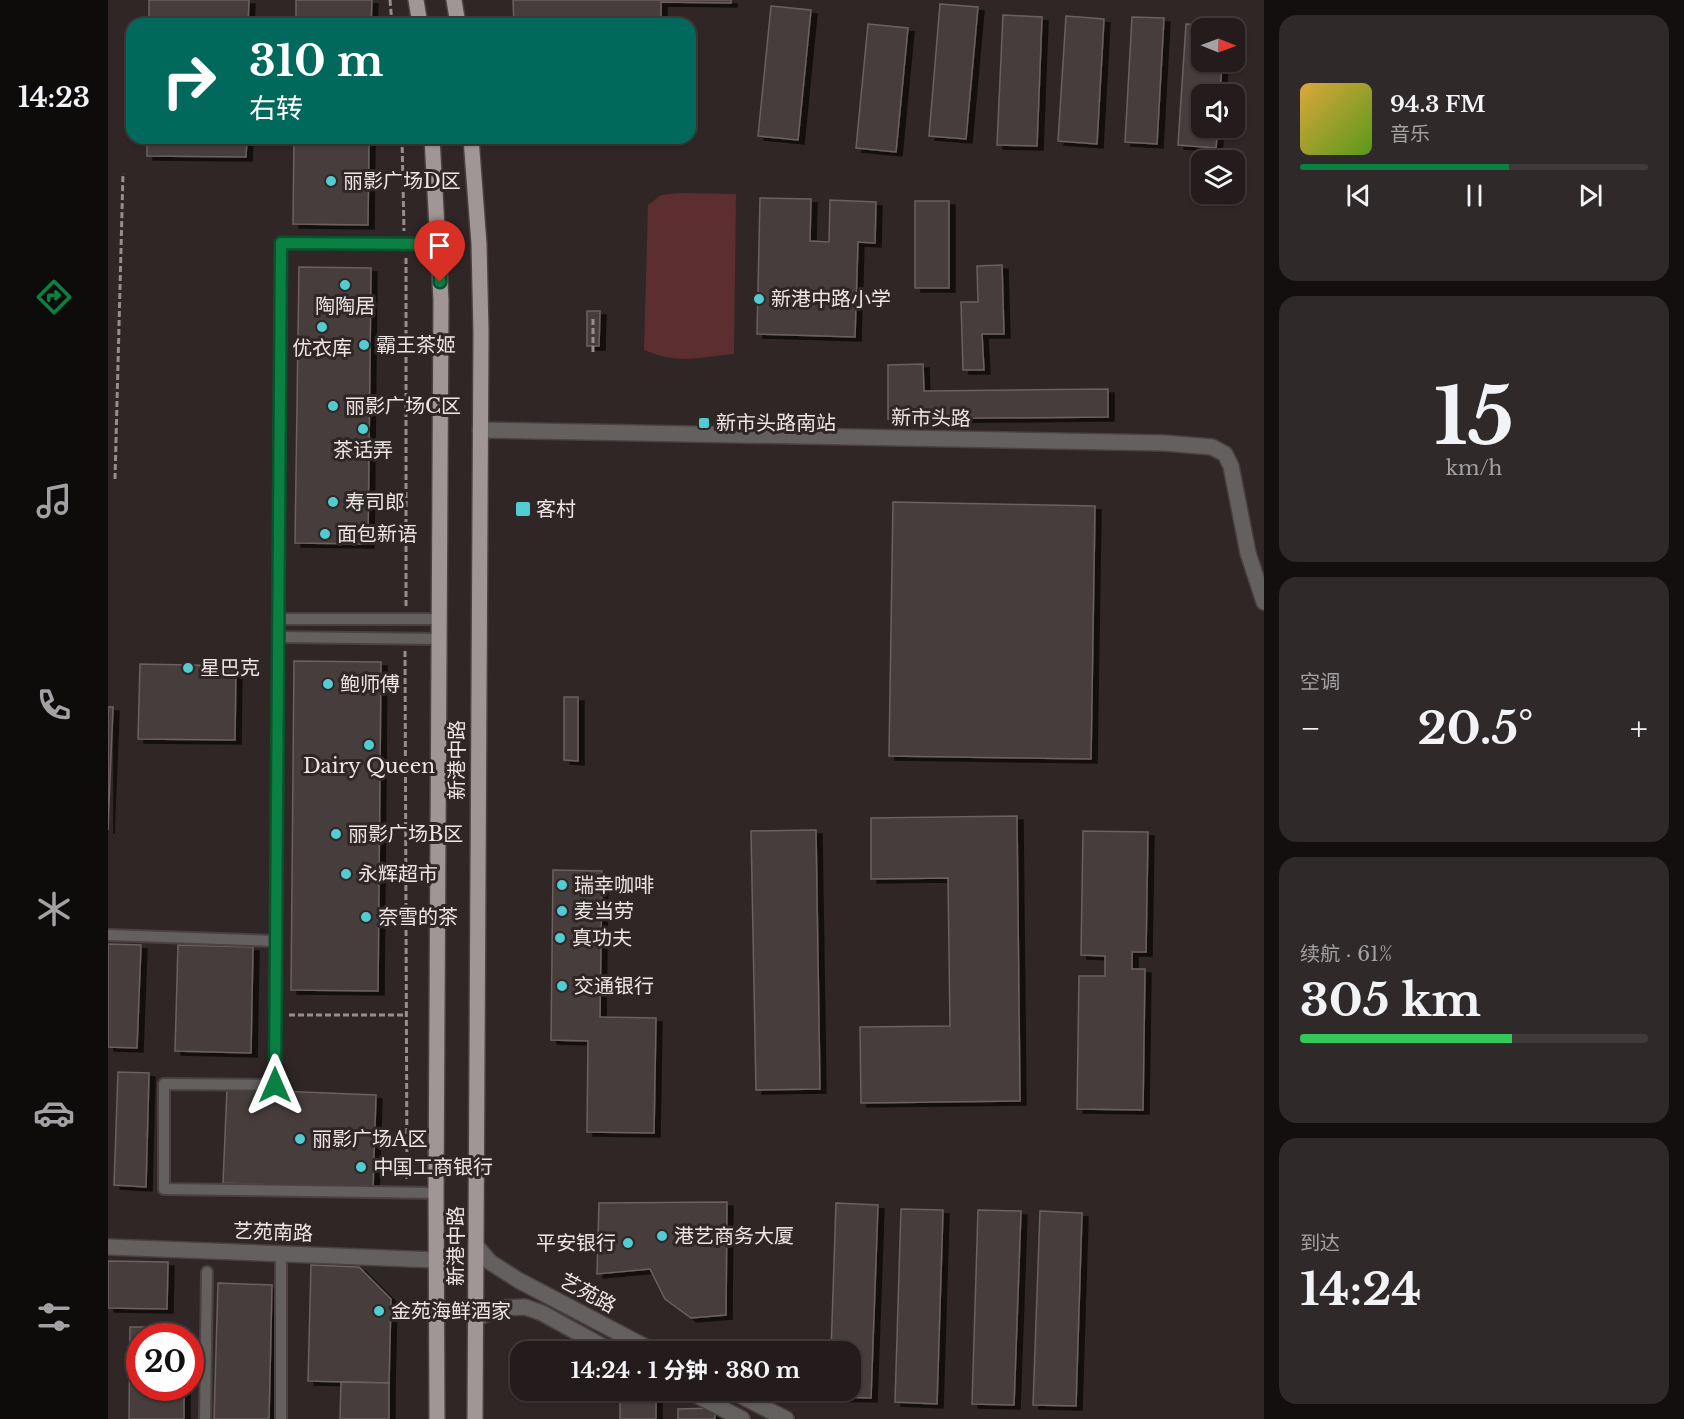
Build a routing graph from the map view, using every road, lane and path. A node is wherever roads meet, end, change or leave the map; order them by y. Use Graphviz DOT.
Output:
graph roads {
  1 [pos="390,0"];
  2 [pos="418,0"];
  3 [pos="454,0"];
  4 [pos="462,0"];
  5 [pos="392,18"];
  6 [pos="420,18"];
  7 [pos="458,18"];
  8 [pos="460,18"];
  9 [pos="402,144"];
  10 [pos="432,144"];
  11 [pos="471,144"];
  12 [pos="123,173"];
  13 [pos="405,244"];
  14 [pos="439,244"];
  15 [pos="593,316"];
  16 [pos="593,352"];
  17 [pos="480,430"];
  18 [pos="115,479"];
  19 [pos="1264,602"];
  20 [pos="278,619"];
  21 [pos="405,619"];
  22 [pos="439,619"];
  23 [pos="278,638"];
  24 [pos="405,639"];
  25 [pos="439,639"];
  26 [pos="108,935"];
  27 [pos="276,941"];
  28 [pos="276,1015"];
  29 [pos="406,1015"];
  30 [pos="407,1192"];
  31 [pos="436,1193"];
  32 [pos="108,1246"];
  33 [pos="476,1246"];
  34 [pos="281,1253"];
  35 [pos="436,1260"];
  36 [pos="207,1272"];
  37 [pos="477,1318"];
  38 [pos="593,1341"];
  39 [pos="634,1341"];
  40 [pos="708,1401"];
  41 [pos="751,1401"];
  42 [pos="205,1419"];
  43 [pos="281,1419"];
  44 [pos="437,1419"];
  45 [pos="475,1419"];
  46 [pos="742,1419"];
  47 [pos="786,1419"];
  1 -- 5 [label="path"];
  2 -- 6 [label="main road"];
  3 -- 7 [label="main road"];
  4 -- 8 [label="main road"];
  9 -- 13 [label="path"];
  10 -- 14 [label="main road, 新港中路"];
  11 -- 17 [label="main road, 新港中路"];
  12 -- 18 [label="path"];
  13 -- 14 [label="lane"];
  13 -- 20 [label="lane"];
  13 -- 21 [label="path"];
  14 -- 22 [label="main road, 新港中路"];
  15 -- 16 [label="path"];
  17 -- 19 [label="street, 新市头路"];
  17 -- 33 [label="main road, 新港中路"];
  20 -- 21 [label="lane"];
  20 -- 23 [label="lane"];
  21 -- 22 [label="lane"];
  22 -- 25 [label="main road, 新港中路"];
  23 -- 24 [label="lane"];
  23 -- 27 [label="lane"];
  24 -- 25 [label="lane"];
  24 -- 29 [label="path"];
  25 -- 31 [label="main road, 新港中路"];
  26 -- 27 [label="lane"];
  27 -- 28 [label="lane"];
  28 -- 29 [label="path"];
  28 -- 30 [label="lane"];
  29 -- 30 [label="path"];
  30 -- 31 [label="lane"];
  31 -- 35 [label="main road, 新港中路"];
  32 -- 34 [label="street, 艺苑南路"];
  33 -- 37 [label="main road, 新港中路"];
  33 -- 39 [label="street, 艺苑路"];
  34 -- 35 [label="street, 艺苑南路"];
  34 -- 43 [label="lane"];
  35 -- 44 [label="main road, 新港中路"];
  36 -- 42 [label="lane"];
  37 -- 38 [label="street, 艺苑路"];
  37 -- 45 [label="main road, 新港中路"];
  40 -- 46 [label="street"];
  41 -- 47 [label="street"];
}
